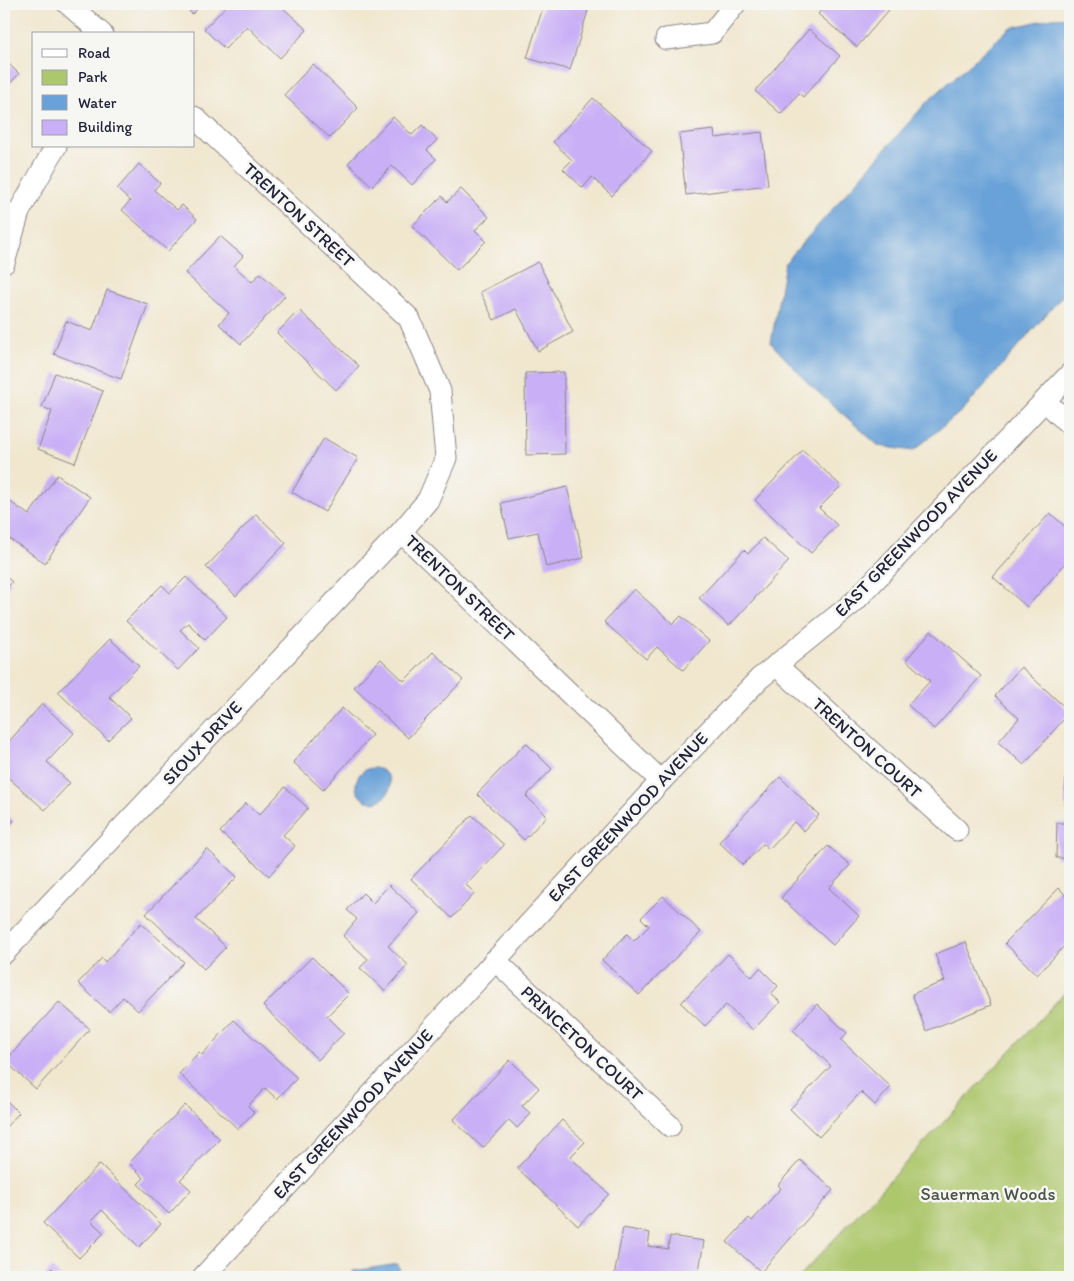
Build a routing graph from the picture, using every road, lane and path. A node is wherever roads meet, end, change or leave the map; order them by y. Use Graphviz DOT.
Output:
graph roads {
  1 [pos="68,4"];
  2 [pos="735,4"];
  3 [pos="100,32"];
  4 [pos="666,39"];
  5 [pos="195,118"];
  6 [pos="55,148"];
  7 [pos="4,263"];
  8 [pos="1070,374"];
  9 [pos="1045,401"];
  10 [pos="1070,425"];
  11 [pos="401,532"];
  12 [pos="776,665"];
  13 [pos="661,781"];
  14 [pos="957,830"];
  15 [pos="4,953"];
  16 [pos="494,960"];
  17 [pos="670,1126"];
  18 [pos="203,1277"];
  1 -- 3 [label="street"];
  2 -- 4 [label="street"];
  5 -- 11 [label="street, TRENTON STREET"];
  6 -- 7 [label="street"];
  8 -- 9 [label="street, EAST GREENWOOD AVENUE"];
  9 -- 10 [label="street"];
  9 -- 12 [label="street, EAST GREENWOOD AVENUE"];
  11 -- 13 [label="street, TRENTON STREET"];
  11 -- 15 [label="street, SIOUX DRIVE"];
  12 -- 13 [label="street, EAST GREENWOOD AVENUE"];
  12 -- 14 [label="street, TRENTON COURT"];
  13 -- 16 [label="street, EAST GREENWOOD AVENUE"];
  16 -- 17 [label="street, PRINCETON COURT"];
  16 -- 18 [label="street, EAST GREENWOOD AVENUE"];
}
